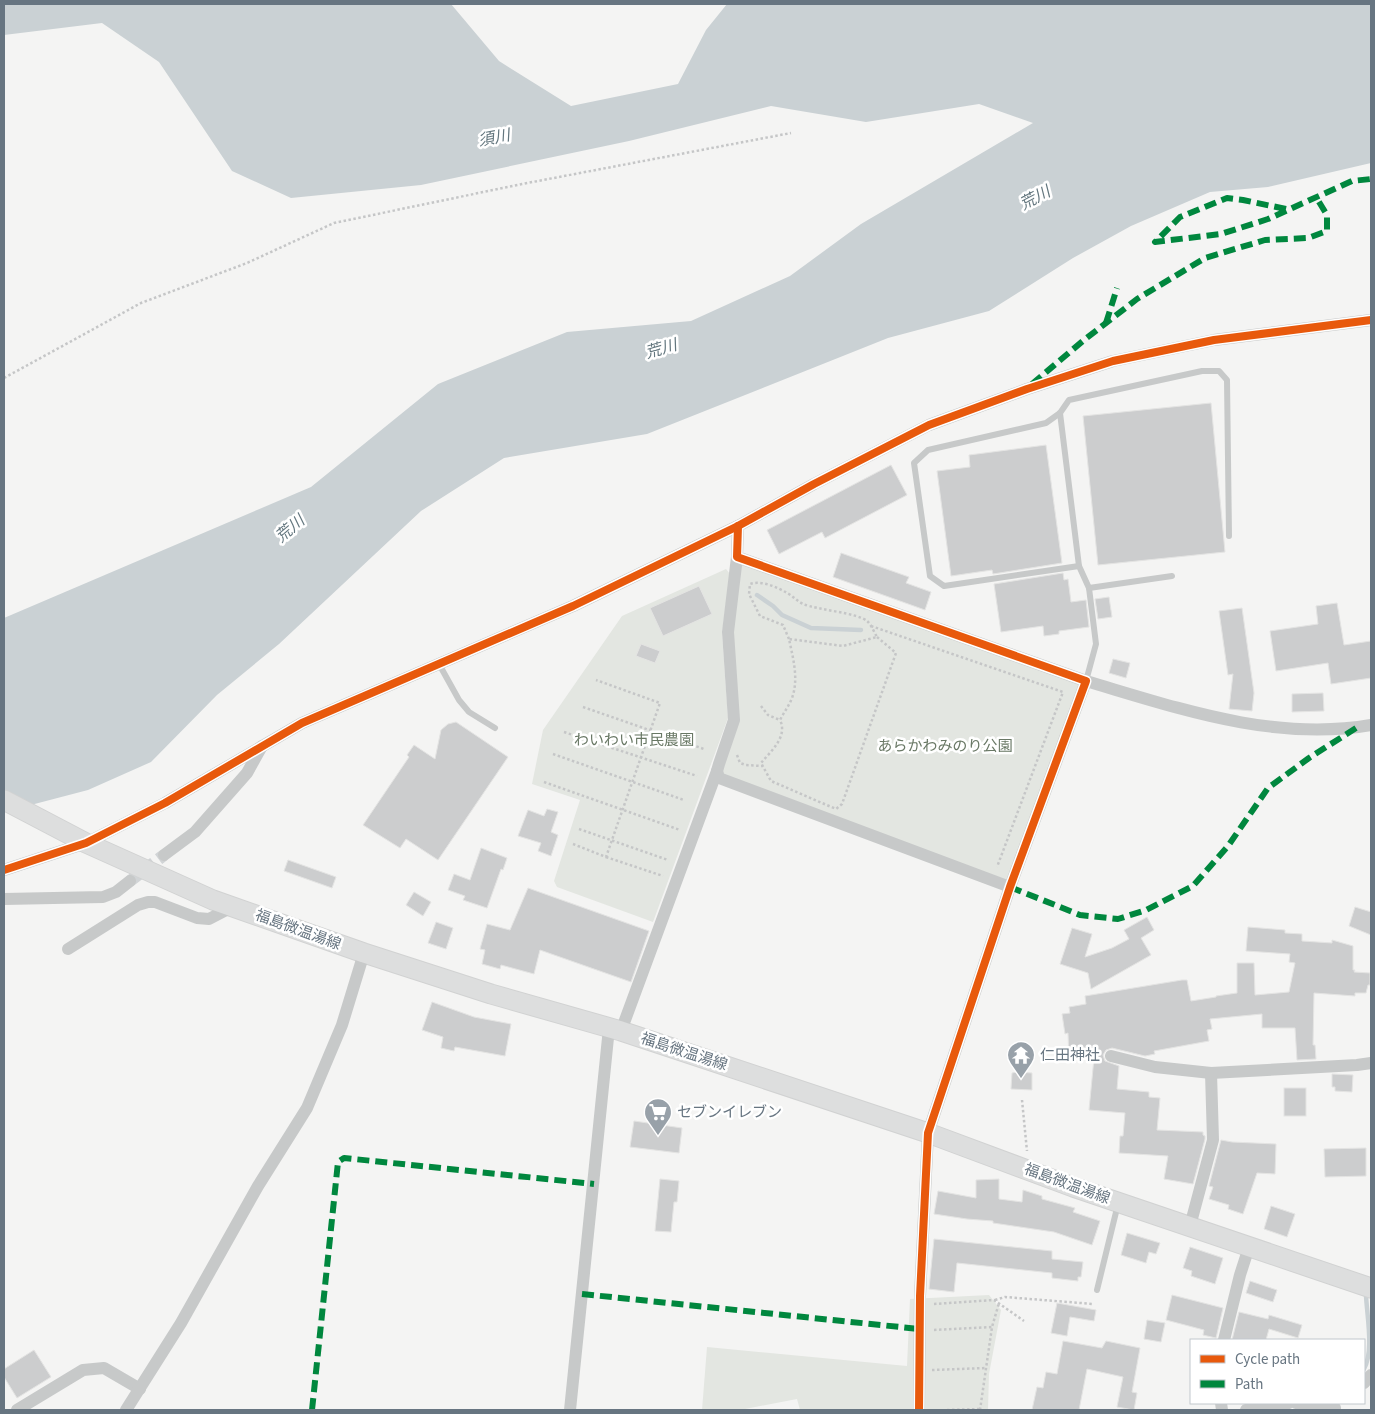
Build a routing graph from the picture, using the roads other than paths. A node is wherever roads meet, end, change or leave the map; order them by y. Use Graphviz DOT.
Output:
graph roads {
  1 [pos="1371,320"];
  2 [pos="1060,413"];
  3 [pos="738,526"];
  4 [pos="1228,536"];
  5 [pos="737,557"];
  6 [pos="1079,566"];
  7 [pos="1172,576"];
  8 [pos="1089,588"];
  9 [pos="439,664"];
  10 [pos="1086,681"];
  11 [pos="1371,725"];
  12 [pos="495,728"];
  13 [pos="263,746"];
  14 [pos="717,771"];
  15 [pos="4,800"];
  16 [pos="86,843"];
  17 [pos="164,855"];
  18 [pos="4,870"];
  19 [pos="130,881"];
  20 [pos="1010,887"];
  21 [pos="4,899"];
  22 [pos="232,906"];
  23 [pos="68,949"];
  24 [pos="364,954"];
  25 [pos="615,1029"];
  26 [pos="1111,1056"];
  27 [pos="1371,1063"];
  28 [pos="1211,1072"];
  29 [pos="928,1133"];
  30 [pos="1118,1202"];
  31 [pos="1190,1226"];
  32 [pos="1249,1247"];
  33 [pos="1371,1288"];
  34 [pos="1097,1290"];
  35 [pos="1224,1339"];
  36 [pos="140,1388"];
  37 [pos="1283,1404"];
  38 [pos="1306,1404"];
  39 [pos="1336,1407"];
  40 [pos="17,1410"];
  41 [pos="126,1410"];
  42 [pos="570,1410"];
  43 [pos="919,1410"];
  44 [pos="1246,1410"];
  1 -- 3 [label="street"];
  2 -- 4 [label="lane"];
  2 -- 6 [label="lane"];
  2 -- 6 [label="lane"];
  3 -- 5 [label="street"];
  3 -- 9 [label="street"];
  5 -- 10 [label="street"];
  5 -- 14 [label="street"];
  6 -- 8 [label="lane"];
  7 -- 8 [label="lane"];
  8 -- 10 [label="lane"];
  9 -- 12 [label="lane"];
  9 -- 13 [label="street"];
  10 -- 11 [label="street"];
  10 -- 20 [label="street"];
  13 -- 16 [label="street"];
  13 -- 17 [label="street"];
  14 -- 20 [label="street"];
  14 -- 25 [label="street"];
  15 -- 16 [label="main road, 福島微温湯線"];
  16 -- 18 [label="street"];
  16 -- 22 [label="main road, 福島微温湯線"];
  19 -- 21 [label="street"];
  20 -- 29 [label="street"];
  22 -- 23 [label="street"];
  22 -- 24 [label="main road, 福島微温湯線"];
  24 -- 25 [label="main road, 福島微温湯線"];
  24 -- 36 [label="street"];
  25 -- 29 [label="main road, 福島微温湯線"];
  25 -- 42 [label="street"];
  26 -- 28 [label="street"];
  27 -- 28 [label="street"];
  28 -- 31 [label="street"];
  29 -- 30 [label="main road, 福島微温湯線"];
  29 -- 43 [label="street"];
  30 -- 31 [label="main road, 福島微温湯線"];
  30 -- 34 [label="lane"];
  31 -- 32 [label="main road, 福島微温湯線"];
  32 -- 33 [label="main road, 福島微温湯線"];
  32 -- 35 [label="street"];
  36 -- 40 [label="street"];
  36 -- 41 [label="street"];
  37 -- 44 [label="street"];
  38 -- 39 [label="street"];
}
